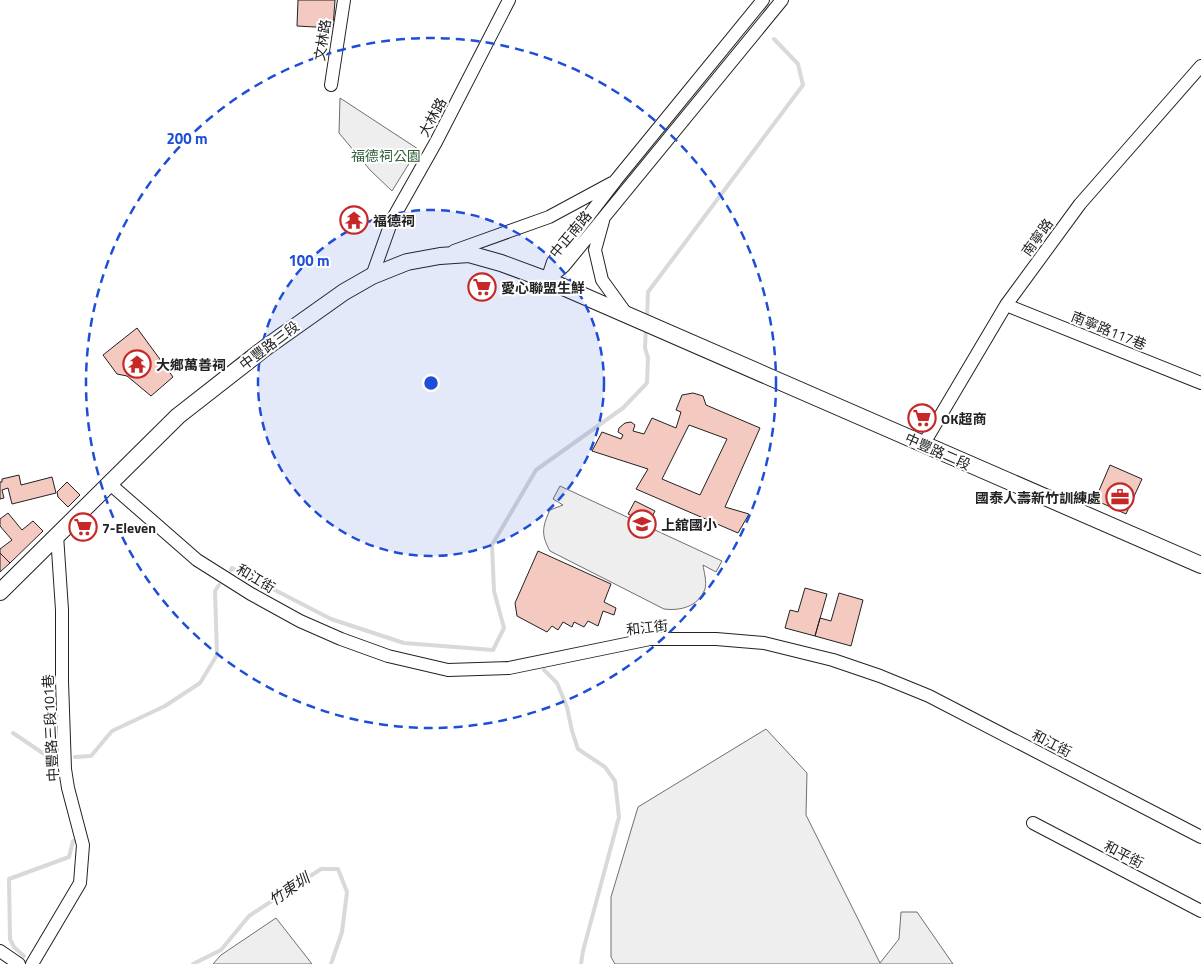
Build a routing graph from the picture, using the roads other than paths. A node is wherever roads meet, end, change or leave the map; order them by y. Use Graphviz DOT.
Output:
graph roads {
  1 [pos="344,0"];
  2 [pos="509,0"];
  3 [pos="763,0"];
  4 [pos="782,0"];
  5 [pos="1201,66"];
  6 [pos="331,84"];
  7 [pos="616,180"];
  8 [pos="604,216"];
  9 [pos="440,256"];
  10 [pos="372,276"];
  11 [pos="546,280"];
  12 [pos="1006,305"];
  13 [pos="628,316"];
  14 [pos="1201,383"];
  15 [pos="923,445"];
  16 [pos="110,484"];
  17 [pos="57,535"];
  18 [pos="1201,566"];
  19 [pos="0,592"];
  20 [pos="1033,823"];
  21 [pos="1201,837"];
  22 [pos="1201,910"];
  23 [pos="0,951"];
  24 [pos="19,964"];
  25 [pos="32,964"];
  1 -- 6 [label="street, 文林路"];
  2 -- 10 [label="street, 大林路"];
  3 -- 7 [label="street, 中正南路"];
  4 -- 8 [label="street, 中正南路"];
  5 -- 12 [label="street, 南寧路"];
  7 -- 9 [label="street"];
  7 -- 11 [label="street, 中正南路"];
  8 -- 11 [label="street, 中正南路"];
  8 -- 13 [label="street"];
  9 -- 10 [label="main road, 中豐路三段"];
  9 -- 11 [label="main road, 中豐路三段"];
  10 -- 16 [label="main road, 中豐路三段"];
  11 -- 13 [label="main road"];
  12 -- 14 [label="street, 南寧路117巷"];
  12 -- 15 [label="street, 南寧路"];
  13 -- 15 [label="main road, 中豐路二段"];
  15 -- 18 [label="main road, 中豐路二段"];
  16 -- 17 [label="main road, 中豐路三段"];
  16 -- 21 [label="street, 和江街"];
  17 -- 19 [label="main road, 中豐路三段"];
  17 -- 25 [label="street, 中豐路三段101巷"];
  20 -- 22 [label="street, 和平街"];
  23 -- 24 [label="street"];
}
